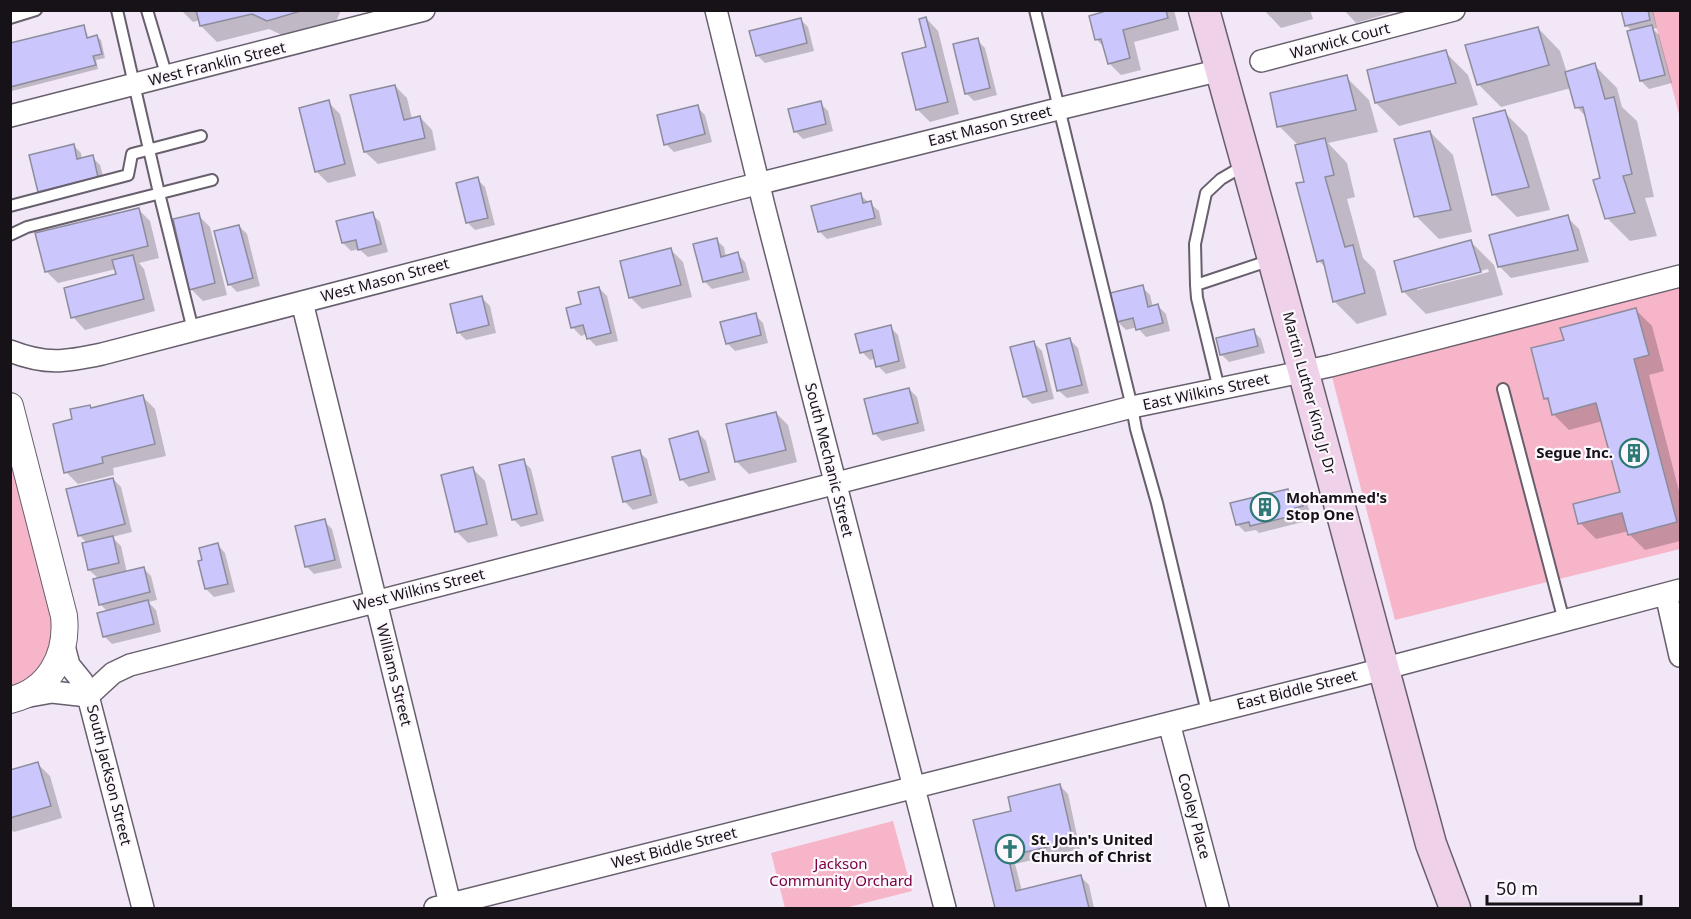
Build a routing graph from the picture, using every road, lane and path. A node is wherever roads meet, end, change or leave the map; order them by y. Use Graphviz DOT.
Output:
graph roads {
  1 [pos="36,10"];
  2 [pos="117,10"];
  3 [pos="147,10"];
  4 [pos="716,10"];
  5 [pos="1035,10"];
  6 [pos="1204,10"];
  7 [pos="1454,10"];
  8 [pos="413,12"];
  9 [pos="10,18"];
  10 [pos="1261,62"];
  11 [pos="1221,70"];
  12 [pos="167,77"];
  13 [pos="134,85"];
  14 [pos="1058,109"];
  15 [pos="10,116"];
  16 [pos="201,136"];
  17 [pos="149,149"];
  18 [pos="1247,164"];
  19 [pos="212,180"];
  20 [pos="759,184"];
  21 [pos="159,193"];
  22 [pos="10,206"];
  23 [pos="10,235"];
  24 [pos="1273,259"];
  25 [pos="1680,276"];
  26 [pos="1196,285"];
  27 [pos="302,302"];
  28 [pos="193,330"];
  29 [pos="10,351"];
  30 [pos="1302,371"];
  31 [pos="1219,389"];
  32 [pos="1503,389"];
  33 [pos="1132,407"];
  34 [pos="11,409"];
  35 [pos="836,483"];
  36 [pos="1673,592"];
  37 [pos="376,602"];
  38 [pos="1564,621"];
  39 [pos="64,646"];
  40 [pos="1680,656"];
  41 [pos="1383,668"];
  42 [pos="88,696"];
  43 [pos="16,699"];
  44 [pos="1207,712"];
  45 [pos="1169,723"];
  46 [pos="913,787"];
  47 [pos="1431,844"];
  48 [pos="445,907"];
  49 [pos="143,909"];
  50 [pos="945,909"];
  51 [pos="1218,909"];
  52 [pos="1434,909"];
  53 [pos="1455,909"];
  1 -- 9 [label="lane"];
  2 -- 13 [label="lane"];
  3 -- 12 [label="lane"];
  4 -- 20 [label="street, South Mechanic Street"];
  5 -- 14 [label="lane"];
  6 -- 11 [label="main road, Martin Luther King Jr Dr"];
  7 -- 10 [label="street, Warwick Court"];
  8 -- 12 [label="street, West Franklin Street"];
  11 -- 14 [label="street, East Mason Street"];
  11 -- 18 [label="main road, Martin Luther King Jr Dr"];
  12 -- 13 [label="street, West Franklin Street"];
  13 -- 15 [label="street, West Franklin Street"];
  13 -- 17 [label="lane"];
  14 -- 20 [label="street, East Mason Street"];
  14 -- 33 [label="lane"];
  16 -- 17 [label="lane"];
  17 -- 21 [label="lane"];
  17 -- 22 [label="lane"];
  18 -- 24 [label="main road, Martin Luther King Jr Dr"];
  18 -- 26 [label="lane"];
  19 -- 21 [label="lane"];
  20 -- 27 [label="street, West Mason Street"];
  20 -- 35 [label="street, South Mechanic Street"];
  21 -- 23 [label="lane"];
  21 -- 28 [label="lane"];
  24 -- 26 [label="lane"];
  24 -- 30 [label="main road, Martin Luther King Jr Dr"];
  25 -- 30 [label="street, East Wilkins Street"];
  26 -- 31 [label="lane"];
  27 -- 28 [label="street, West Mason Street"];
  27 -- 37 [label="street, Williams Street"];
  28 -- 29 [label="street, West Mason Street"];
  30 -- 31 [label="street, East Wilkins Street"];
  30 -- 41 [label="main road, Martin Luther King Jr Dr"];
  31 -- 33 [label="street, East Wilkins Street"];
  32 -- 38 [label="lane"];
  33 -- 35 [label="street, East Wilkins Street"];
  33 -- 44 [label="lane"];
  34 -- 39 [label="street, South Jackson Street"];
  35 -- 37 [label="street, West Wilkins Street"];
  35 -- 46 [label="street, South Mechanic Street"];
  36 -- 38 [label="street, East Biddle Street"];
  36 -- 40 [label="street"];
  37 -- 42 [label="street, West Wilkins Street"];
  37 -- 48 [label="street, Williams Street"];
  38 -- 41 [label="street, East Biddle Street"];
  39 -- 42 [label="street, South Jackson Street"];
  39 -- 43 [label="street, South Jackson Street"];
  41 -- 44 [label="street, East Biddle Street"];
  41 -- 47 [label="main road, Martin Luther King Jr Dr"];
  42 -- 43 [label="street"];
  42 -- 49 [label="street, South Jackson Street"];
  44 -- 45 [label="street, East Biddle Street"];
  45 -- 46 [label="street, East Biddle Street"];
  45 -- 51 [label="street, Cooley Place"];
  46 -- 48 [label="street, West Biddle Street"];
  46 -- 50 [label="street, South Mechanic Street"];
  47 -- 52 [label="main road, Martin Luther King Jr Dr"];
  47 -- 53 [label="main road, Martin Luther King Jr Dr"];
}
